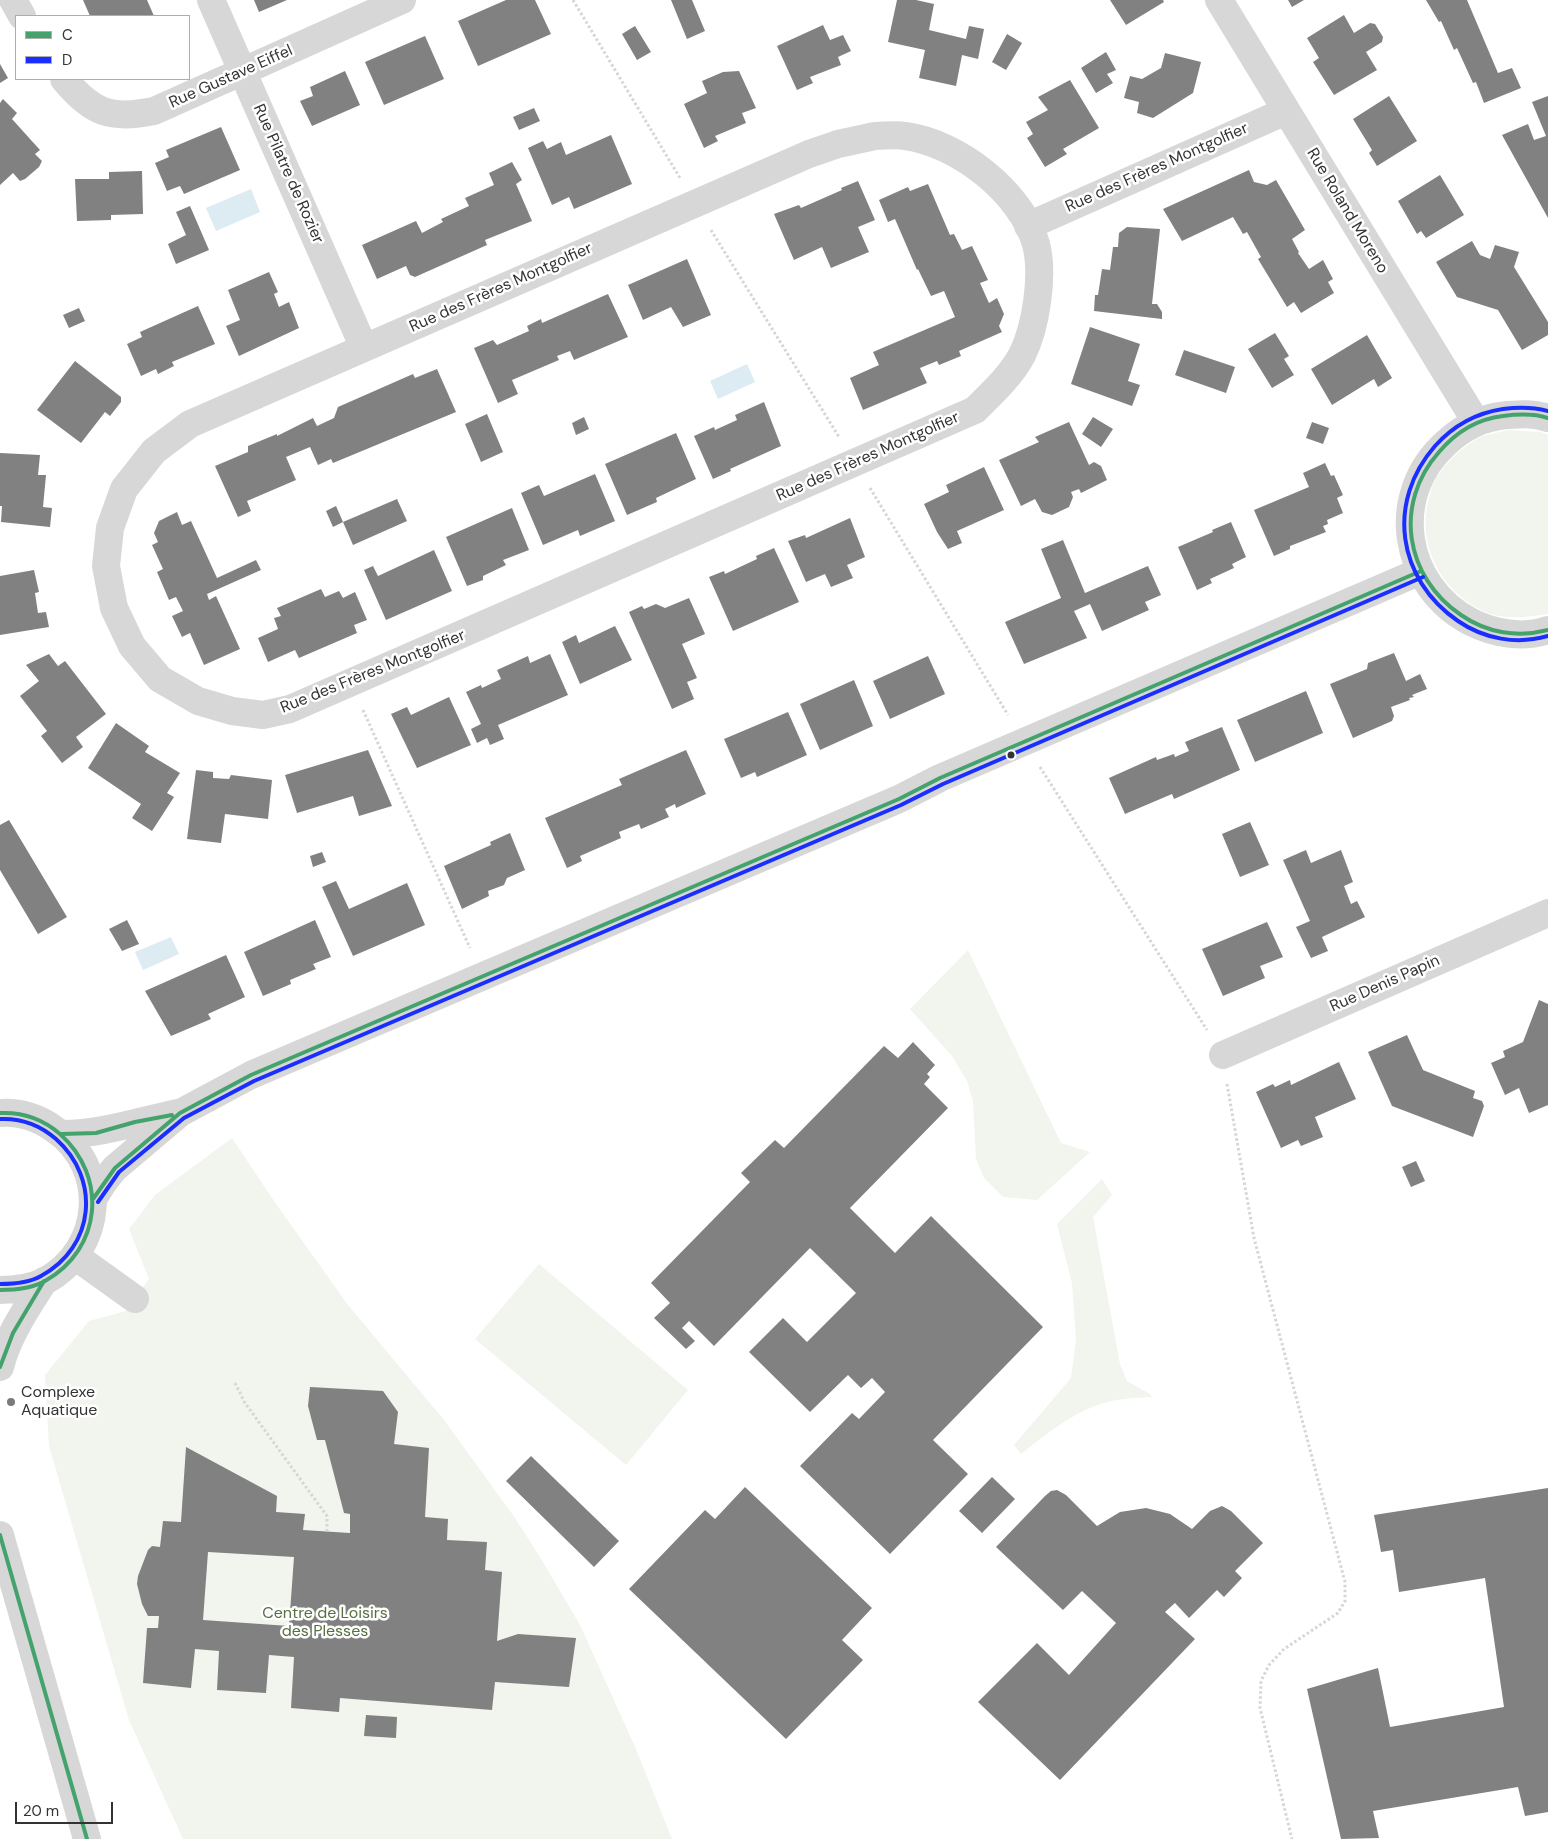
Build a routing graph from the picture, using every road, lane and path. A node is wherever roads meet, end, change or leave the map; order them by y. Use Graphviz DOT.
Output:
graph roads {
  1 [pos="13,0"];
  2 [pos="212,0"];
  3 [pos="402,0"];
  4 [pos="573,0"];
  5 [pos="1218,0"];
  6 [pos="21,15"];
  7 [pos="243,71"];
  8 [pos="65,80"];
  9 [pos="1286,112"];
  10 [pos="695,203"];
  11 [pos="1028,226"];
  12 [pos="364,348"];
  13 [pos="1548,418"];
  14 [pos="1476,422"];
  15 [pos="855,463"];
  16 [pos="1421,571"];
  17 [pos="1548,630"];
  18 [pos="351,684"];
  19 [pos="1024,742"];
  20 [pos="1548,913"];
  21 [pos="483,976"];
  22 [pos="1223,1055"];
  23 [pos="0,1113"];
  24 [pos="180,1113"];
  25 [pos="62,1134"];
  26 [pos="94,1199"];
  27 [pos="75,1256"];
  28 [pos="44,1281"];
  29 [pos="0,1290"];
  30 [pos="135,1299"];
  31 [pos="0,1367"];
  32 [pos="235,1382"];
  33 [pos="327,1532"];
  34 [pos="0,1535"];
  35 [pos="87,1839"];
  36 [pos="1292,1839"];
  1 -- 6 [label="street"];
  2 -- 7 [label="street, Rue Pilatre de Rozier"];
  3 -- 7 [label="street, Rue Gustave Eiffel"];
  4 -- 10 [label="path"];
  5 -- 9 [label="street, Rue Roland Moreno"];
  7 -- 8 [label="street, Rue Gustave Eiffel"];
  7 -- 12 [label="street, Rue Pilatre de Rozier"];
  9 -- 11 [label="street, Rue des Frères Montgolfier"];
  9 -- 14 [label="street, Rue Roland Moreno"];
  10 -- 11 [label="street, Rue des Frères Montgolfier"];
  10 -- 12 [label="street, Rue des Frères Montgolfier"];
  10 -- 15 [label="path"];
  11 -- 15 [label="street, Rue des Frères Montgolfier"];
  12 -- 18 [label="street, Rue des Frères Montgolfier"];
  13 -- 14 [label="street"];
  14 -- 16 [label="street"];
  15 -- 18 [label="street, Rue des Frères Montgolfier"];
  15 -- 19 [label="path"];
  16 -- 17 [label="street"];
  16 -- 19 [label="street"];
  18 -- 21 [label="path"];
  19 -- 21 [label="street"];
  19 -- 22 [label="path"];
  20 -- 22 [label="street, Rue Denis Papin"];
  21 -- 24 [label="street"];
  22 -- 36 [label="path"];
  23 -- 25 [label="street"];
  24 -- 25 [label="street"];
  24 -- 26 [label="street"];
  25 -- 26 [label="street"];
  26 -- 27 [label="street"];
  27 -- 28 [label="street"];
  27 -- 30 [label="street"];
  28 -- 29 [label="street"];
  28 -- 31 [label="street"];
  32 -- 33 [label="path"];
  34 -- 35 [label="street"];
}
